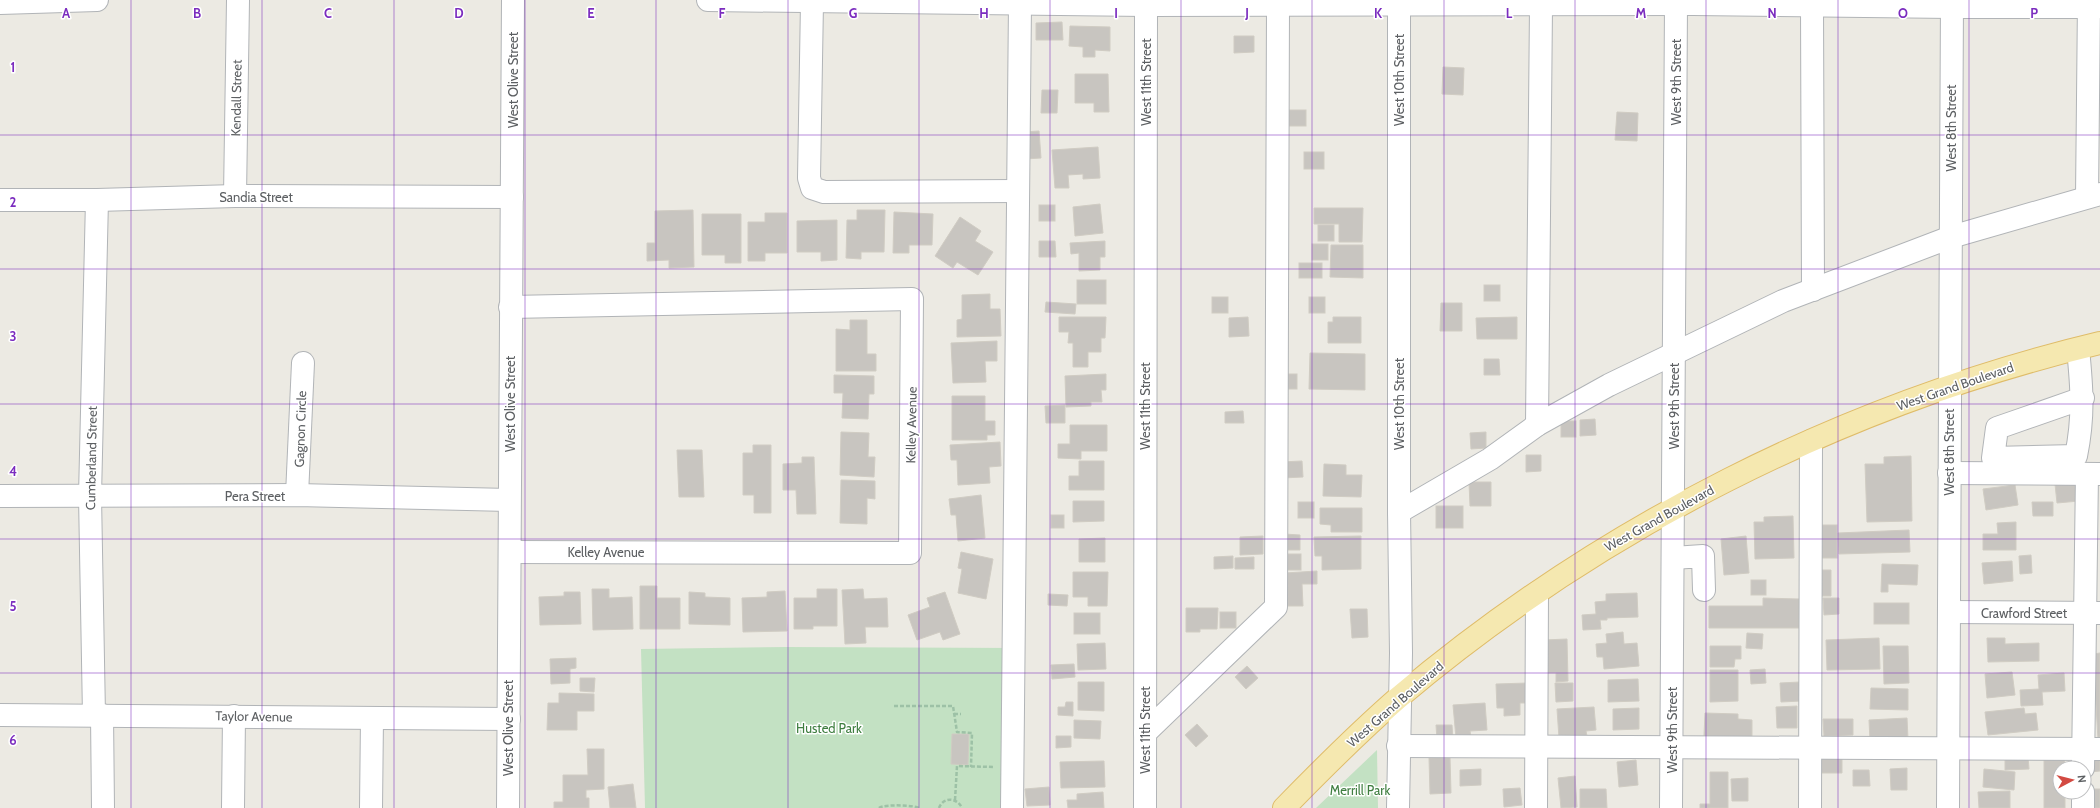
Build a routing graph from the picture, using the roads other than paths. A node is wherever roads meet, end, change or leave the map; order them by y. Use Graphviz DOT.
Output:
graph roads {
  1 [pos="97,0"];
  2 [pos="238,0"];
  3 [pos="513,0"];
  4 [pos="708,0"];
  5 [pos="6,2"];
  6 [pos="812,2"];
  7 [pos="1399,2"];
  8 [pos="1565,2"];
  9 [pos="1020,3"];
  10 [pos="1137,3"];
  11 [pos="1687,3"];
  12 [pos="1278,4"];
  13 [pos="1817,4"];
  14 [pos="1952,4"];
  15 [pos="2093,4"];
  16 [pos="1541,6"];
  17 [pos="1018,191"];
  18 [pos="235,196"];
  19 [pos="512,196"];
  20 [pos="2093,196"];
  21 [pos="0,200"];
  22 [pos="97,200"];
  23 [pos="1950,237"];
  24 [pos="1813,290"];
  25 [pos="510,307"];
  26 [pos="2100,343"];
  27 [pos="2078,349"];
  28 [pos="1674,353"];
  29 [pos="303,363"];
  30 [pos="1949,386"];
  31 [pos="2083,398"];
  32 [pos="1537,426"];
  33 [pos="1811,441"];
  34 [pos="1949,473"];
  35 [pos="2093,474"];
  36 [pos="0,496"];
  37 [pos="90,496"];
  38 [pos="297,496"];
  39 [pos="509,500"];
  40 [pos="1673,510"];
  41 [pos="1399,512"];
  42 [pos="510,552"];
  43 [pos="1673,558"];
  44 [pos="1704,590"];
  45 [pos="1537,593"];
  46 [pos="1949,612"];
  47 [pos="2092,613"];
  48 [pos="1400,697"];
  49 [pos="0,715"];
  50 [pos="98,715"];
  51 [pos="234,716"];
  52 [pos="372,718"];
  53 [pos="509,719"];
  54 [pos="1145,733"];
  55 [pos="1398,746"];
  56 [pos="1537,747"];
  57 [pos="1672,747"];
  58 [pos="1811,748"];
  59 [pos="1948,748"];
  60 [pos="2089,756"];
  61 [pos="103,808"];
  62 [pos="233,808"];
  63 [pos="372,808"];
  64 [pos="508,808"];
  65 [pos="1012,808"];
  66 [pos="1145,808"];
  67 [pos="1284,808"];
  68 [pos="1398,808"];
  69 [pos="1536,808"];
  70 [pos="1671,808"];
  71 [pos="1810,808"];
  72 [pos="1948,808"];
  1 -- 5 [label="street"];
  2 -- 18 [label="street, Kendall Street"];
  3 -- 19 [label="street, West Olive Street"];
  4 -- 6 [label="street"];
  6 -- 9 [label="street"];
  6 -- 17 [label="street"];
  7 -- 12 [label="street"];
  7 -- 16 [label="street"];
  7 -- 41 [label="street, West 10th Street"];
  8 -- 11 [label="street"];
  8 -- 16 [label="street"];
  9 -- 10 [label="street"];
  9 -- 17 [label="street"];
  10 -- 12 [label="street"];
  10 -- 54 [label="street, West 11th Street"];
  11 -- 13 [label="street"];
  11 -- 28 [label="street, West 9th Street"];
  12 -- 54 [label="street"];
  13 -- 14 [label="street"];
  13 -- 24 [label="street"];
  14 -- 15 [label="street"];
  14 -- 23 [label="street, West 8th Street"];
  15 -- 20 [label="street"];
  16 -- 32 [label="street"];
  17 -- 65 [label="street"];
  18 -- 19 [label="street, Sandia Street"];
  18 -- 22 [label="street, Sandia Street"];
  19 -- 25 [label="street, West Olive Street"];
  20 -- 23 [label="street"];
  21 -- 22 [label="street, Sandia Street"];
  22 -- 37 [label="street, Cumberland Street"];
  23 -- 24 [label="street"];
  23 -- 30 [label="street, West 8th Street"];
  24 -- 28 [label="street"];
  25 -- 39 [label="street, West Olive Street"];
  25 -- 42 [label="street, Kelley Avenue"];
  26 -- 27 [label="main road, West Grand Boulevard"];
  27 -- 30 [label="main road, West Grand Boulevard"];
  27 -- 31 [label="street"];
  28 -- 32 [label="street"];
  28 -- 40 [label="street, West 9th Street"];
  29 -- 38 [label="street, Gagnon Circle"];
  30 -- 33 [label="main road, West Grand Boulevard"];
  30 -- 34 [label="street, West 8th Street"];
  32 -- 41 [label="street"];
  33 -- 40 [label="main road, West Grand Boulevard"];
  33 -- 58 [label="street"];
  34 -- 35 [label="street"];
  34 -- 46 [label="street, West 8th Street"];
  35 -- 47 [label="street"];
  36 -- 37 [label="street, Pera Street"];
  37 -- 38 [label="street, Pera Street"];
  37 -- 50 [label="street, Cumberland Street"];
  38 -- 39 [label="street, Pera Street"];
  39 -- 42 [label="street, West Olive Street"];
  40 -- 43 [label="street, West 9th Street"];
  40 -- 45 [label="main road, West Grand Boulevard"];
  41 -- 48 [label="street, West 10th Street"];
  42 -- 53 [label="street, West Olive Street"];
  43 -- 44 [label="street"];
  43 -- 57 [label="street, West 9th Street"];
  45 -- 48 [label="main road, West Grand Boulevard"];
  45 -- 56 [label="street"];
  46 -- 47 [label="street, Crawford Street"];
  46 -- 59 [label="street, West 8th Street"];
  47 -- 60 [label="street"];
  48 -- 55 [label="street, West 10th Street"];
  48 -- 67 [label="main road, West Grand Boulevard"];
  49 -- 50 [label="street, Taylor Avenue"];
  50 -- 51 [label="street, Taylor Avenue"];
  50 -- 61 [label="street, Cumberland Street"];
  51 -- 52 [label="street, Taylor Avenue"];
  51 -- 62 [label="street"];
  52 -- 53 [label="street, Taylor Avenue"];
  52 -- 63 [label="street"];
  53 -- 64 [label="street, West Olive Street"];
  54 -- 66 [label="street, West 11th Street"];
  55 -- 56 [label="street"];
  55 -- 68 [label="street, West 10th Street"];
  56 -- 57 [label="street"];
  56 -- 69 [label="street"];
  57 -- 58 [label="street"];
  57 -- 70 [label="street, West 9th Street"];
  58 -- 59 [label="street"];
  58 -- 71 [label="street"];
  59 -- 60 [label="street"];
  59 -- 72 [label="street, West 8th Street"];
}
